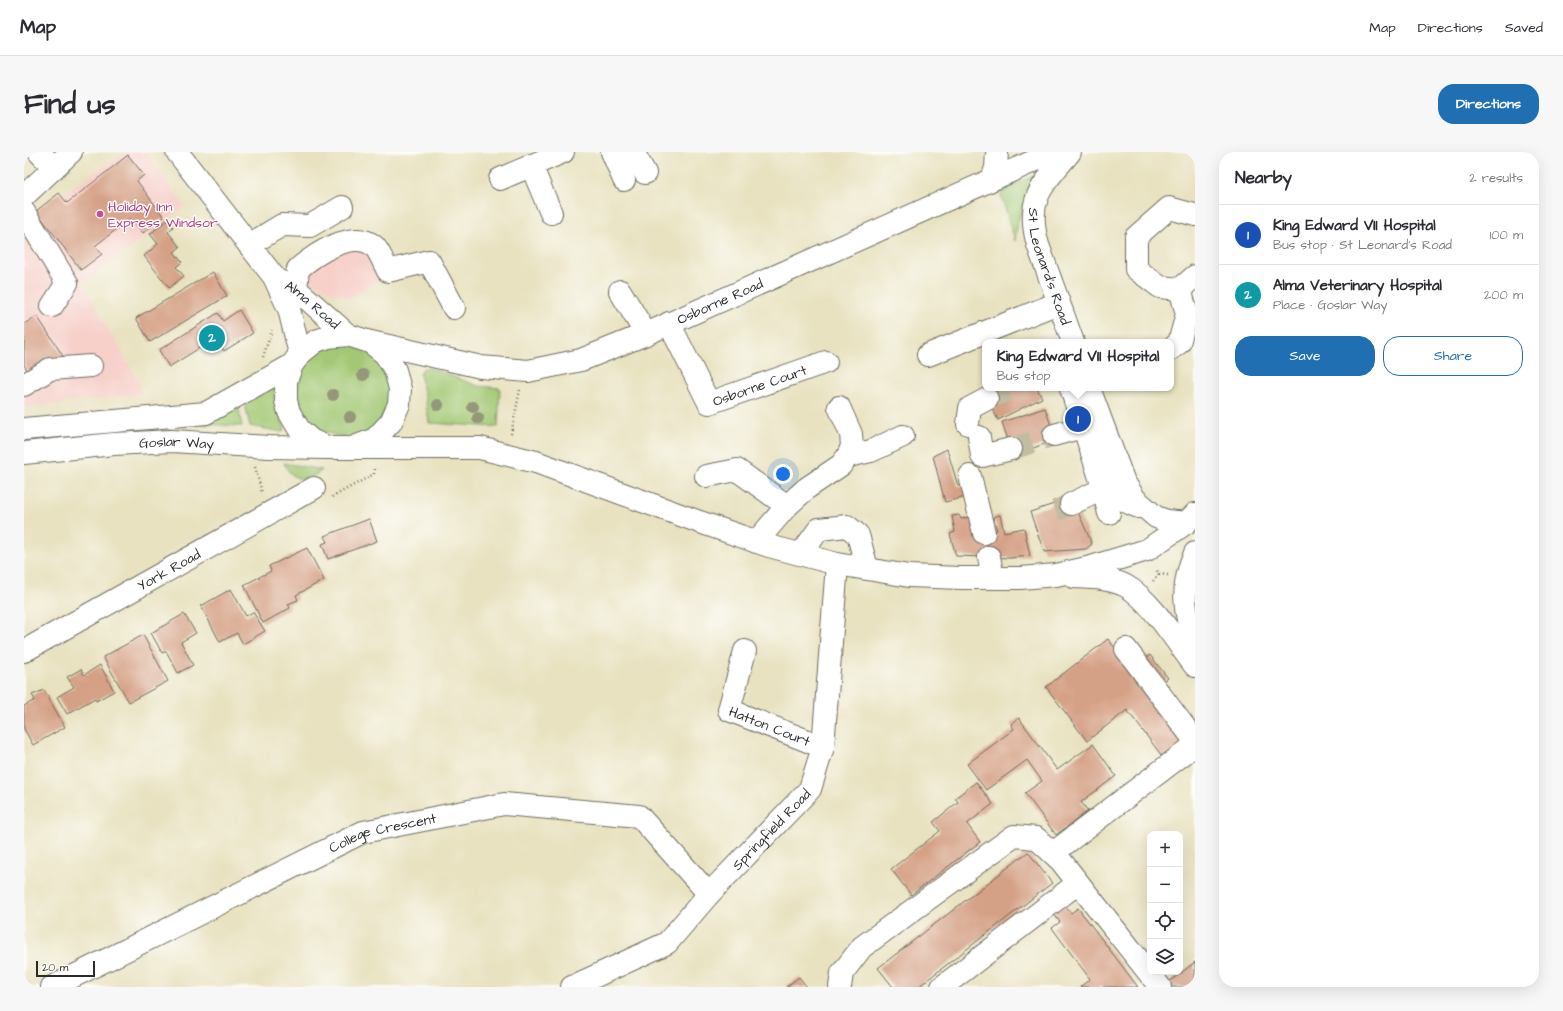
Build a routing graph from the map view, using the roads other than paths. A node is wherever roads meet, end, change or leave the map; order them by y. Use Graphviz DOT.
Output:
graph roads {
  1 [pos="39,152"];
  2 [pos="71,152"];
  3 [pos="178,152"];
  4 [pos="563,152"];
  5 [pos="612,152"];
  6 [pos="634,152"];
  7 [pos="997,152"];
  8 [pos="1054,152"];
  9 [pos="1070,152"];
  10 [pos="531,165"];
  11 [pos="54,168"];
  12 [pos="645,173"];
  13 [pos="500,179"];
  14 [pos="992,179"];
  15 [pos="624,180"];
  16 [pos="24,196"];
  17 [pos="342,207"];
  18 [pos="24,212"];
  19 [pos="551,213"];
  20 [pos="1195,215"];
  21 [pos="249,245"];
  22 [pos="274,278"];
  23 [pos="1188,283"];
  24 [pos="296,289"];
  25 [pos="620,291"];
  26 [pos="1058,303"];
  27 [pos="52,306"];
  28 [pos="454,308"];
  29 [pos="669,323"];
  30 [pos="646,334"];
  31 [pos="348,335"];
  32 [pos="1070,339"];
  33 [pos="370,342"];
  34 [pos="1174,347"];
  35 [pos="928,355"];
  36 [pos="296,359"];
  37 [pos="826,362"];
  38 [pos="91,366"];
  39 [pos="24,385"];
  40 [pos="1085,391"];
  41 [pos="1086,391"];
  42 [pos="988,399"];
  43 [pos="839,407"];
  44 [pos="1083,427"];
  45 [pos="24,429"];
  46 [pos="1054,435"];
  47 [pos="903,436"];
  48 [pos="329,448"];
  49 [pos="352,448"];
  50 [pos="1011,449"];
  51 [pos="24,453"];
  52 [pos="848,456"];
  53 [pos="706,476"];
  54 [pos="970,476"];
  55 [pos="1102,485"];
  56 [pos="314,488"];
  57 [pos="1071,504"];
  58 [pos="787,506"];
  59 [pos="1145,509"];
  60 [pos="1109,513"];
  61 [pos="1190,518"];
  62 [pos="984,533"];
  63 [pos="756,542"];
  64 [pos="1195,553"];
  65 [pos="800,554"];
  66 [pos="837,564"];
  67 [pos="867,568"];
  68 [pos="1056,575"];
  69 [pos="1195,646"];
  70 [pos="1126,649"];
  71 [pos="745,650"];
  72 [pos="24,651"];
  73 [pos="1195,666"];
  74 [pos="1195,741"];
  75 [pos="1195,745"];
  76 [pos="823,747"];
  77 [pos="1052,854"];
  78 [pos="1078,883"];
  79 [pos="709,894"];
  80 [pos="52,987"];
  81 [pos="572,987"];
  82 [pos="840,987"];
  83 [pos="942,987"];
  84 [pos="1160,987"];
  1 -- 11 [label="street"];
  2 -- 11 [label="street"];
  3 -- 21 [label="street, Alma Road"];
  4 -- 10 [label="street"];
  5 -- 15 [label="street"];
  6 -- 12 [label="street"];
  7 -- 14 [label="street"];
  8 -- 14 [label="street, Osborne Road"];
  9 -- 26 [label="street, St Leonard's Road"];
  10 -- 13 [label="street"];
  10 -- 19 [label="street"];
  11 -- 16 [label="street"];
  14 -- 29 [label="street, Osborne Road"];
  17 -- 21 [label="street"];
  18 -- 27 [label="street"];
  20 -- 23 [label="street"];
  21 -- 22 [label="street, Alma Road"];
  22 -- 24 [label="street, Alma Road"];
  22 -- 36 [label="street, Alma Road"];
  23 -- 34 [label="street"];
  24 -- 28 [label="street"];
  24 -- 31 [label="street, Alma Road"];
  25 -- 30 [label="street"];
  26 -- 32 [label="street, St Leonard's Road"];
  26 -- 35 [label="street"];
  29 -- 30 [label="street, Osborne Road"];
  29 -- 37 [label="street, Osborne Court"];
  30 -- 33 [label="street, Osborne Road"];
  31 -- 33 [label="street"];
  31 -- 36 [label="street"];
  33 -- 49 [label="street"];
  36 -- 45 [label="street, Goslar Way"];
  36 -- 48 [label="street"];
  38 -- 39 [label="street"];
  40 -- 44 [label="street"];
  41 -- 59 [label="street"];
  42 -- 50 [label="street"];
  43 -- 52 [label="street"];
  44 -- 46 [label="street"];
  44 -- 55 [label="street"];
  47 -- 52 [label="street"];
  48 -- 49 [label="street"];
  48 -- 51 [label="street, Goslar Way"];
  49 -- 63 [label="street"];
  52 -- 58 [label="street"];
  53 -- 58 [label="street"];
  54 -- 62 [label="street"];
  55 -- 57 [label="street"];
  55 -- 59 [label="street"];
  55 -- 60 [label="street"];
  56 -- 72 [label="street, York Road"];
  58 -- 63 [label="street"];
  59 -- 61 [label="street"];
  61 -- 68 [label="street"];
  63 -- 65 [label="street"];
  64 -- 69 [label="street"];
  65 -- 66 [label="street"];
  65 -- 67 [label="street"];
  66 -- 67 [label="street"];
  66 -- 76 [label="street, Springfield Road"];
  67 -- 68 [label="street"];
  68 -- 73 [label="street"];
  70 -- 74 [label="street"];
  71 -- 76 [label="street, Hatton Court"];
  75 -- 77 [label="street"];
  76 -- 79 [label="street, Springfield Road"];
  77 -- 78 [label="street"];
  77 -- 82 [label="street"];
  78 -- 83 [label="street"];
  78 -- 84 [label="street"];
  79 -- 80 [label="street, College Crescent"];
  79 -- 81 [label="street, Springfield Road"];
}
